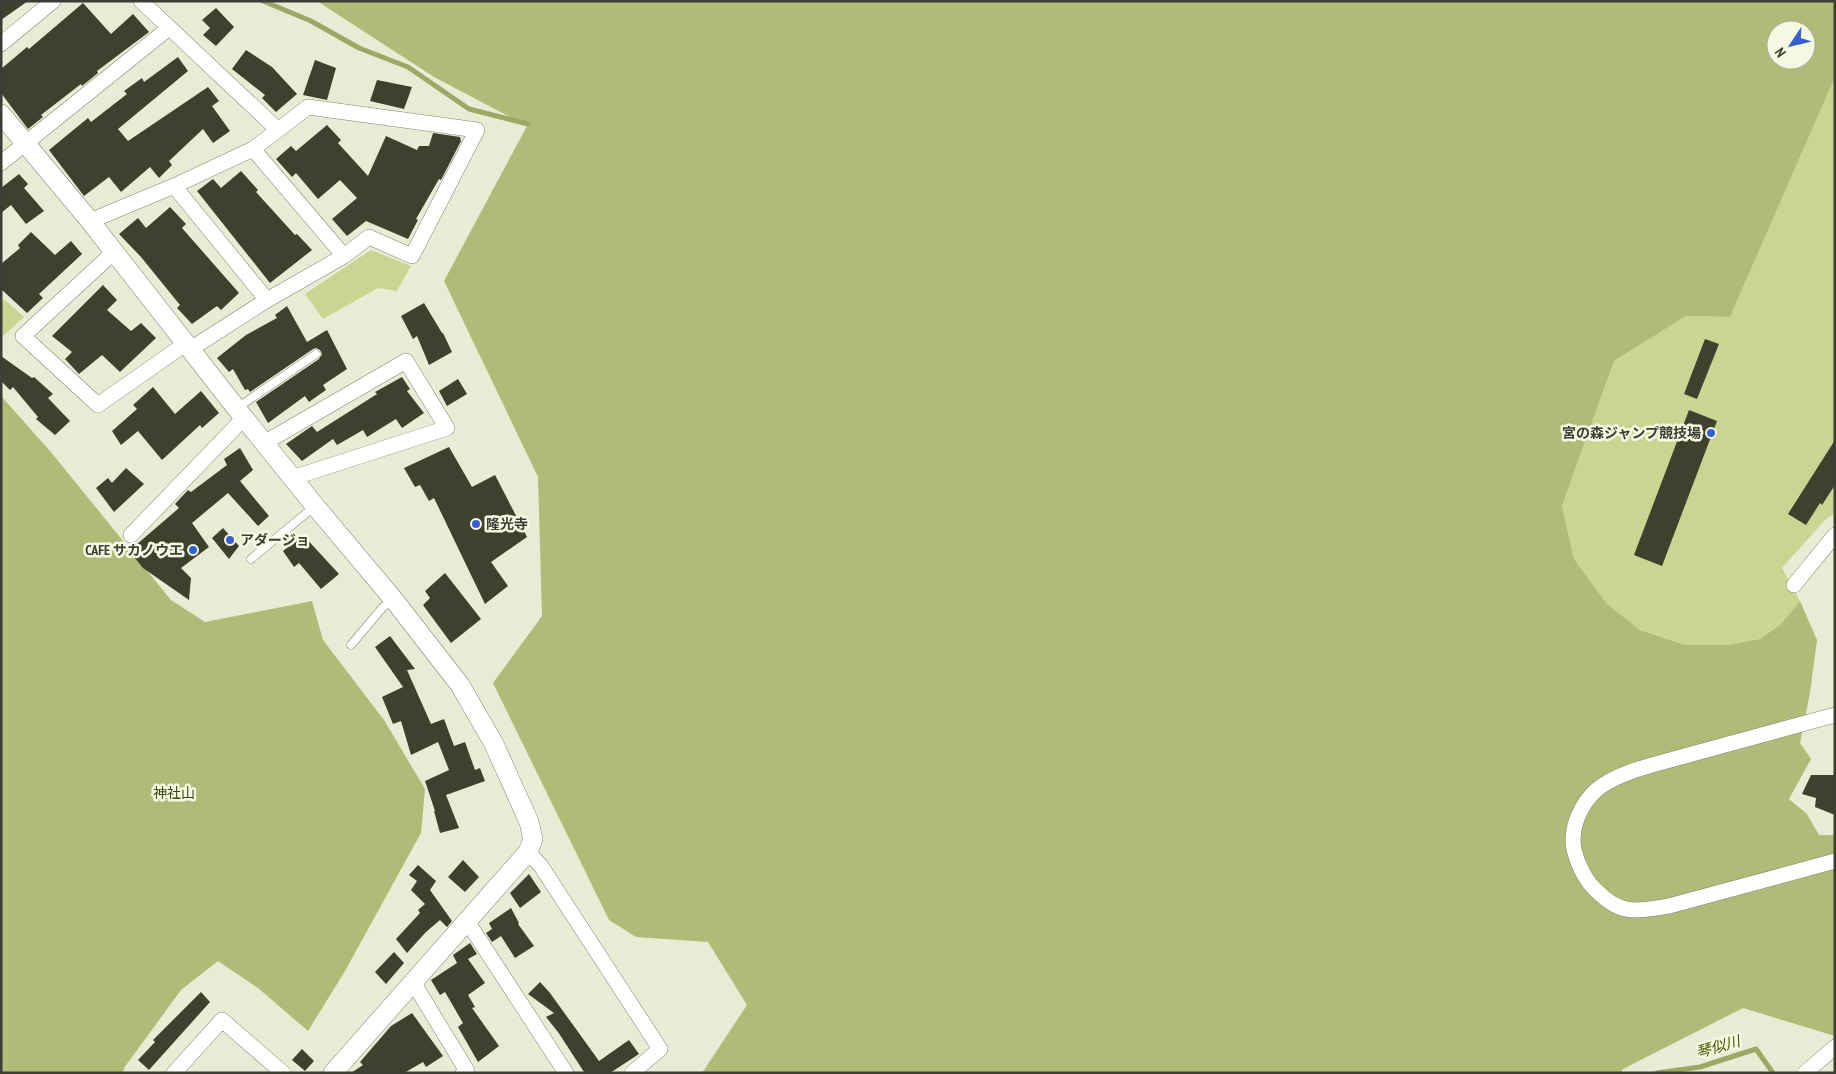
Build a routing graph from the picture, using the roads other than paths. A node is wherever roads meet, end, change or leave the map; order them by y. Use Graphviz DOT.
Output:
graph roads {
  1 [pos="53,1"];
  2 [pos="141,1"];
  3 [pos="169,28"];
  4 [pos="1,44"];
  5 [pos="1,114"];
  6 [pos="278,130"];
  7 [pos="26,143"];
  8 [pos="253,149"];
  9 [pos="1,164"];
  10 [pos="174,186"];
  11 [pos="90,221"];
  12 [pos="114,252"];
  13 [pos="344,256"];
  14 [pos="267,300"];
  15 [pos="187,347"];
  16 [pos="316,354"];
  17 [pos="240,413"];
  18 [pos="264,443"];
  19 [pos="292,478"];
  20 [pos="314,506"];
  21 [pos="131,535"];
  22 [pos="1835,536"];
  23 [pos="251,559"];
  24 [pos="1794,585"];
  25 [pos="394,600"];
  26 [pos="351,645"];
  27 [pos="1835,715"];
  28 [pos="528,852"];
  29 [pos="1835,861"];
  30 [pos="467,921"];
  31 [pos="413,982"];
  32 [pos="1835,1046"];
  33 [pos="174,1073"];
  34 [pos="283,1073"];
  35 [pos="333,1073"];
  36 [pos="463,1073"];
  37 [pos="566,1073"];
  38 [pos="632,1073"];
  39 [pos="1805,1073"];
  1 -- 4 [label="street"];
  2 -- 3 [label="street"];
  3 -- 6 [label="street"];
  3 -- 7 [label="street"];
  5 -- 7 [label="street"];
  6 -- 8 [label="street"];
  6 -- 13 [label="street"];
  7 -- 9 [label="street"];
  7 -- 11 [label="street"];
  8 -- 10 [label="street"];
  8 -- 13 [label="street"];
  10 -- 11 [label="street"];
  10 -- 14 [label="street"];
  11 -- 12 [label="street"];
  12 -- 15 [label="street"];
  12 -- 15 [label="street"];
  13 -- 14 [label="street"];
  14 -- 15 [label="street"];
  15 -- 17 [label="street"];
  16 -- 17 [label="lane"];
  17 -- 18 [label="street"];
  17 -- 21 [label="street"];
  18 -- 19 [label="street"];
  18 -- 19 [label="street"];
  19 -- 20 [label="street"];
  20 -- 23 [label="lane"];
  20 -- 25 [label="street"];
  22 -- 24 [label="street"];
  25 -- 26 [label="lane"];
  25 -- 28 [label="street"];
  27 -- 29 [label="street"];
  28 -- 30 [label="street"];
  28 -- 38 [label="street"];
  30 -- 31 [label="street"];
  30 -- 37 [label="street"];
  31 -- 35 [label="street"];
  31 -- 36 [label="street"];
  32 -- 39 [label="street"];
  33 -- 34 [label="street"];
}
